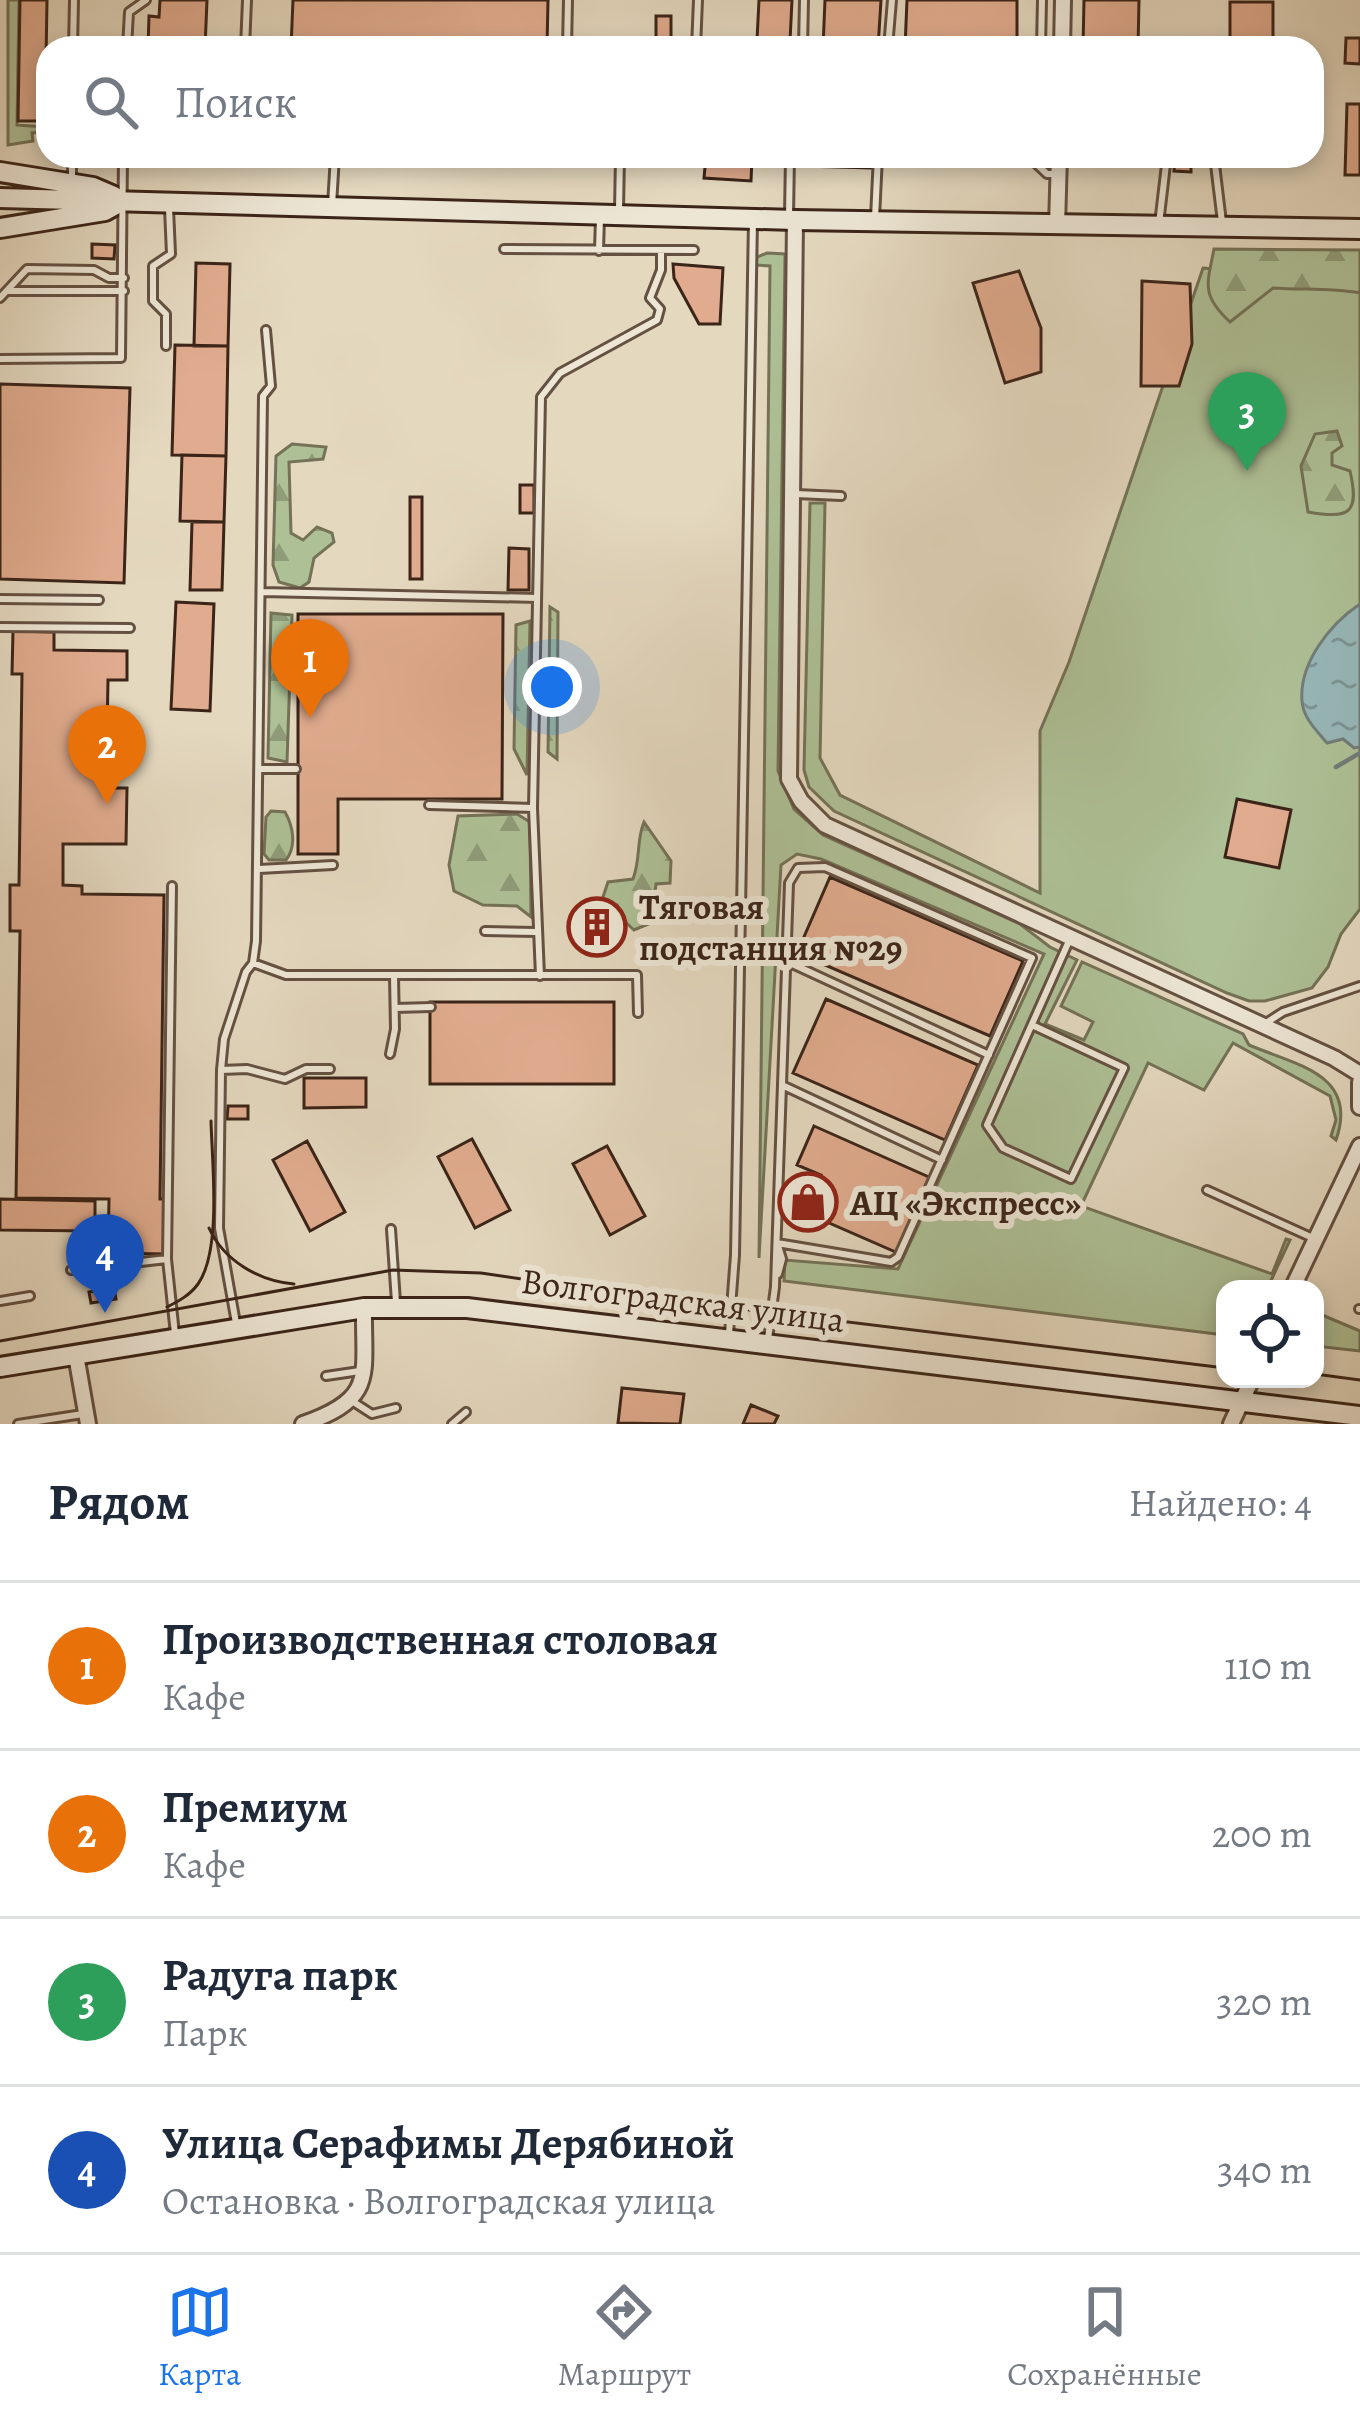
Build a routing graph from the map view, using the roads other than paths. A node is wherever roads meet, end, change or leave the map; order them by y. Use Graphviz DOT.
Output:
graph roads {
  1 [pos="74,0"];
  2 [pos="146,0"];
  3 [pos="247,0"];
  4 [pos="568,0"];
  5 [pos="698,0"];
  6 [pos="804,0"];
  7 [pos="892,0"];
  8 [pos="1042,0"];
  9 [pos="1064,0"];
  10 [pos="73,36"];
  11 [pos="128,36"];
  12 [pos="246,36"];
  13 [pos="567,36"];
  14 [pos="696,36"];
  15 [pos="802,36"];
  16 [pos="889,36"];
  17 [pos="1041,36"];
  18 [pos="1062,36"];
  19 [pos="72,168"];
  20 [pos="123,168"];
  21 [pos="334,168"];
  22 [pos="618,168"];
  23 [pos="790,168"];
  24 [pos="877,168"];
  25 [pos="1041,168"];
  26 [pos="1059,168"];
  27 [pos="1166,168"];
  28 [pos="1215,168"];
  29 [pos="0,172"];
  30 [pos="1059,174"];
  31 [pos="72,191"];
  32 [pos="0,197"];
  33 [pos="124,200"];
  34 [pos="170,201"];
  35 [pos="332,205"];
  36 [pos="609,213"];
  37 [pos="753,219"];
  38 [pos="792,220"];
  39 [pos="874,222"];
  40 [pos="1159,224"];
  41 [pos="1057,226"];
  42 [pos="1222,226"];
  43 [pos="0,228"];
  44 [pos="1360,229"];
  45 [pos="504,249"];
  46 [pos="661,250"];
  47 [pos="694,250"];
  48 [pos="599,252"];
  49 [pos="124,278"];
  50 [pos="124,291"];
  51 [pos="3,295"];
  52 [pos="266,330"];
  53 [pos="166,346"];
  54 [pos="0,358"];
  55 [pos="793,494"];
  56 [pos="842,496"];
  57 [pos="262,592"];
  58 [pos="537,598"];
  59 [pos="0,599"];
  60 [pos="99,599"];
  61 [pos="0,627"];
  62 [pos="130,628"];
  63 [pos="261,769"];
  64 [pos="296,769"];
  65 [pos="429,805"];
  66 [pos="533,808"];
  67 [pos="333,865"];
  68 [pos="259,868"];
  69 [pos="172,886"];
  70 [pos="485,931"];
  71 [pos="536,932"];
  72 [pos="1070,938"];
  73 [pos="788,962"];
  74 [pos="253,963"];
  75 [pos="394,976"];
  76 [pos="539,976"];
  77 [pos="1360,986"];
  78 [pos="431,1007"];
  79 [pos="395,1008"];
  80 [pos="638,1013"];
  81 [pos="1032,1025"];
  82 [pos="1264,1026"];
  83 [pos="390,1054"];
  84 [pos="989,1054"];
  85 [pos="221,1070"];
  86 [pos="330,1070"];
  87 [pos="1360,1078"];
  88 [pos="784,1086"];
  89 [pos="1360,1108"];
  90 [pos="1360,1147"];
  91 [pos="942,1160"];
  92 [pos="1207,1190"];
  93 [pos="391,1229"];
  94 [pos="1315,1239"];
  95 [pos="777,1243"];
  96 [pos="167,1259"];
  97 [pos="71,1270"];
  98 [pos="1296,1280"];
  99 [pos="30,1296"];
  100 [pos="0,1301"];
  101 [pos="396,1306"];
  102 [pos="364,1308"];
  103 [pos="237,1327"];
  104 [pos="175,1338"];
  105 [pos="728,1338"];
  106 [pos="767,1343"];
  107 [pos="76,1355"];
  108 [pos="0,1367"];
  109 [pos="364,1371"];
  110 [pos="326,1376"];
  111 [pos="1248,1388"];
  112 [pos="352,1402"];
  113 [pos="1243,1402"];
  114 [pos="397,1408"];
  115 [pos="466,1412"];
  116 [pos="1360,1416"];
  117 [pos="87,1419"];
  118 [pos="18,1424"];
  119 [pos="303,1424"];
  120 [pos="452,1424"];
  121 [pos="1231,1424"];
  1 -- 10 [label="lane"];
  2 -- 11 [label="lane"];
  3 -- 12 [label="lane"];
  4 -- 13 [label="lane"];
  5 -- 14 [label="lane"];
  6 -- 15 [label="lane"];
  7 -- 16 [label="lane"];
  8 -- 17 [label="lane"];
  9 -- 18 [label="street"];
  19 -- 31 [label="lane"];
  20 -- 33 [label="lane"];
  21 -- 35 [label="lane"];
  22 -- 36 [label="lane"];
  23 -- 38 [label="lane"];
  24 -- 39 [label="lane"];
  25 -- 30 [label="lane"];
  26 -- 30 [label="street"];
  27 -- 40 [label="lane"];
  28 -- 42 [label="lane"];
  29 -- 31 [label="street"];
  30 -- 41 [label="street"];
  31 -- 32 [label="street"];
  31 -- 33 [label="street"];
  33 -- 34 [label="street"];
  33 -- 43 [label="street"];
  33 -- 49 [label="lane"];
  34 -- 35 [label="street"];
  34 -- 53 [label="lane"];
  35 -- 36 [label="street"];
  36 -- 37 [label="street"];
  36 -- 48 [label="lane"];
  37 -- 38 [label="street"];
  37 -- 105 [label="lane"];
  38 -- 39 [label="street"];
  38 -- 55 [label="street"];
  39 -- 41 [label="street"];
  40 -- 41 [label="street"];
  40 -- 42 [label="street"];
  42 -- 44 [label="street"];
  45 -- 48 [label="lane"];
  46 -- 47 [label="lane"];
  46 -- 48 [label="lane"];
  46 -- 58 [label="lane"];
  49 -- 50 [label="lane"];
  49 -- 51 [label="lane"];
  50 -- 51 [label="lane"];
  50 -- 54 [label="lane"];
  52 -- 57 [label="lane"];
  55 -- 56 [label="lane"];
  55 -- 72 [label="street"];
  57 -- 58 [label="lane"];
  57 -- 63 [label="lane"];
  58 -- 66 [label="lane"];
  59 -- 60 [label="lane"];
  61 -- 62 [label="lane"];
  63 -- 64 [label="lane"];
  63 -- 68 [label="lane"];
  65 -- 66 [label="lane"];
  66 -- 71 [label="lane"];
  67 -- 68 [label="lane"];
  68 -- 74 [label="lane"];
  69 -- 96 [label="lane"];
  70 -- 71 [label="lane"];
  71 -- 76 [label="lane"];
  72 -- 81 [label="lane"];
  72 -- 82 [label="street"];
  73 -- 84 [label="lane"];
  73 -- 84 [label="lane"];
  73 -- 88 [label="lane"];
  74 -- 75 [label="lane"];
  74 -- 85 [label="lane"];
  75 -- 76 [label="lane"];
  75 -- 79 [label="lane"];
  76 -- 80 [label="lane"];
  77 -- 82 [label="lane"];
  78 -- 79 [label="lane"];
  79 -- 83 [label="lane"];
  81 -- 81 [label="lane"];
  82 -- 87 [label="street"];
  84 -- 91 [label="lane"];
  85 -- 86 [label="lane"];
  85 -- 103 [label="lane"];
  87 -- 89 [label="street"];
  88 -- 91 [label="lane"];
  88 -- 95 [label="lane"];
  90 -- 94 [label="street"];
  91 -- 95 [label="lane"];
  92 -- 94 [label="lane"];
  93 -- 101 [label="lane"];
  94 -- 98 [label="street"];
  95 -- 106 [label="lane"];
  96 -- 97 [label="lane"];
  96 -- 104 [label="lane"];
  99 -- 100 [label="lane"];
  101 -- 102 [label="street, Волгоградская улица"];
  101 -- 105 [label="street, Волгоградская улица"];
  102 -- 103 [label="street, Волгоградская улица"];
  102 -- 109 [label="street"];
  103 -- 104 [label="street, Волгоградская улица"];
  104 -- 107 [label="street, Волгоградская улица"];
  105 -- 106 [label="street, Волгоградская улица"];
  106 -- 113 [label="street, Волгоградская улица"];
  107 -- 108 [label="street, Волгоградская улица"];
  107 -- 117 [label="street"];
  109 -- 110 [label="lane"];
  109 -- 112 [label="street"];
  111 -- 113 [label="street"];
  112 -- 114 [label="lane"];
  112 -- 119 [label="street"];
  113 -- 116 [label="street, Волгоградская улица"];
  113 -- 121 [label="street"];
  115 -- 120 [label="lane"];
  117 -- 118 [label="lane"];
}
